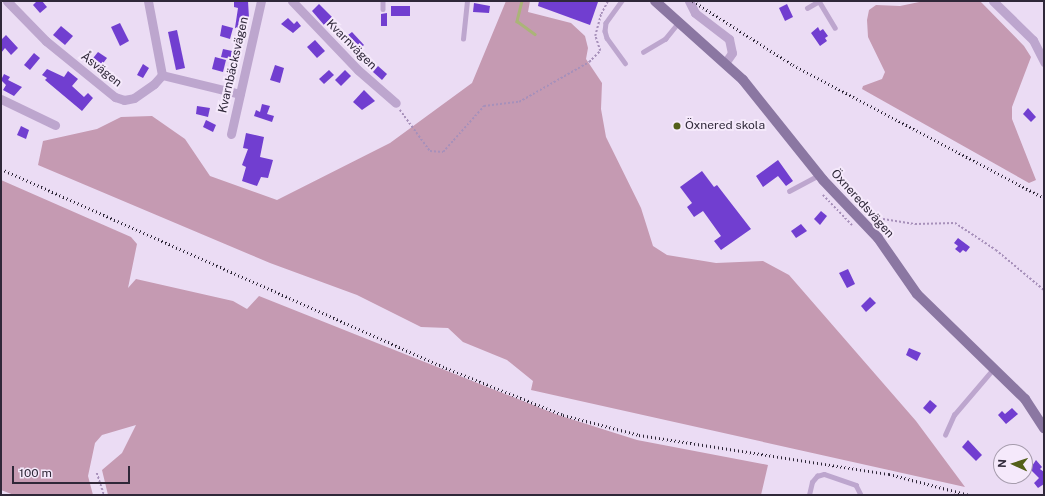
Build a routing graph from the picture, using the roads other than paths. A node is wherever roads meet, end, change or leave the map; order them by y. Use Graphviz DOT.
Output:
graph roads {
  1 [pos="7,1"];
  2 [pos="148,1"];
  3 [pos="261,1"];
  4 [pos="292,1"];
  5 [pos="383,1"];
  6 [pos="468,1"];
  7 [pos="622,1"];
  8 [pos="655,1"];
  9 [pos="689,1"];
  10 [pos="819,1"];
  11 [pos="993,1"];
  12 [pos="807,8"];
  13 [pos="383,9"];
  14 [pos="679,21"];
  15 [pos="835,28"];
  16 [pos="463,39"];
  17 [pos="643,52"];
  18 [pos="725,62"];
  19 [pos="1044,62"];
  20 [pos="625,63"];
  21 [pos="162,75"];
  22 [pos="240,94"];
  23 [pos="1,99"];
  24 [pos="396,103"];
  25 [pos="55,125"];
  26 [pos="231,134"];
  27 [pos="819,175"];
  28 [pos="789,190"];
  29 [pos="994,368"];
  30 [pos="1044,428"];
  31 [pos="945,435"];
  32 [pos="809,495"];
  33 [pos="862,495"];
  1 -- 21 [label="street, Åsvägen"];
  2 -- 21 [label="street"];
  3 -- 22 [label="street, Kvarnbäcksvägen"];
  4 -- 24 [label="street, Kvarnvägen"];
  5 -- 13 [label="lane"];
  6 -- 16 [label="lane"];
  7 -- 20 [label="lane"];
  8 -- 14 [label="street, Öxneredsvägen"];
  9 -- 18 [label="street"];
  10 -- 12 [label="lane"];
  10 -- 15 [label="lane"];
  11 -- 19 [label="street"];
  14 -- 17 [label="lane"];
  14 -- 18 [label="street, Öxneredsvägen"];
  18 -- 27 [label="street, Öxneredsvägen"];
  21 -- 22 [label="street"];
  22 -- 26 [label="street, Kvarnbäcksvägen"];
  23 -- 25 [label="street"];
  27 -- 28 [label="lane"];
  27 -- 29 [label="street, Öxneredsvägen"];
  29 -- 30 [label="street, Öxneredsvägen"];
  29 -- 31 [label="lane"];
  32 -- 33 [label="lane"];
}
